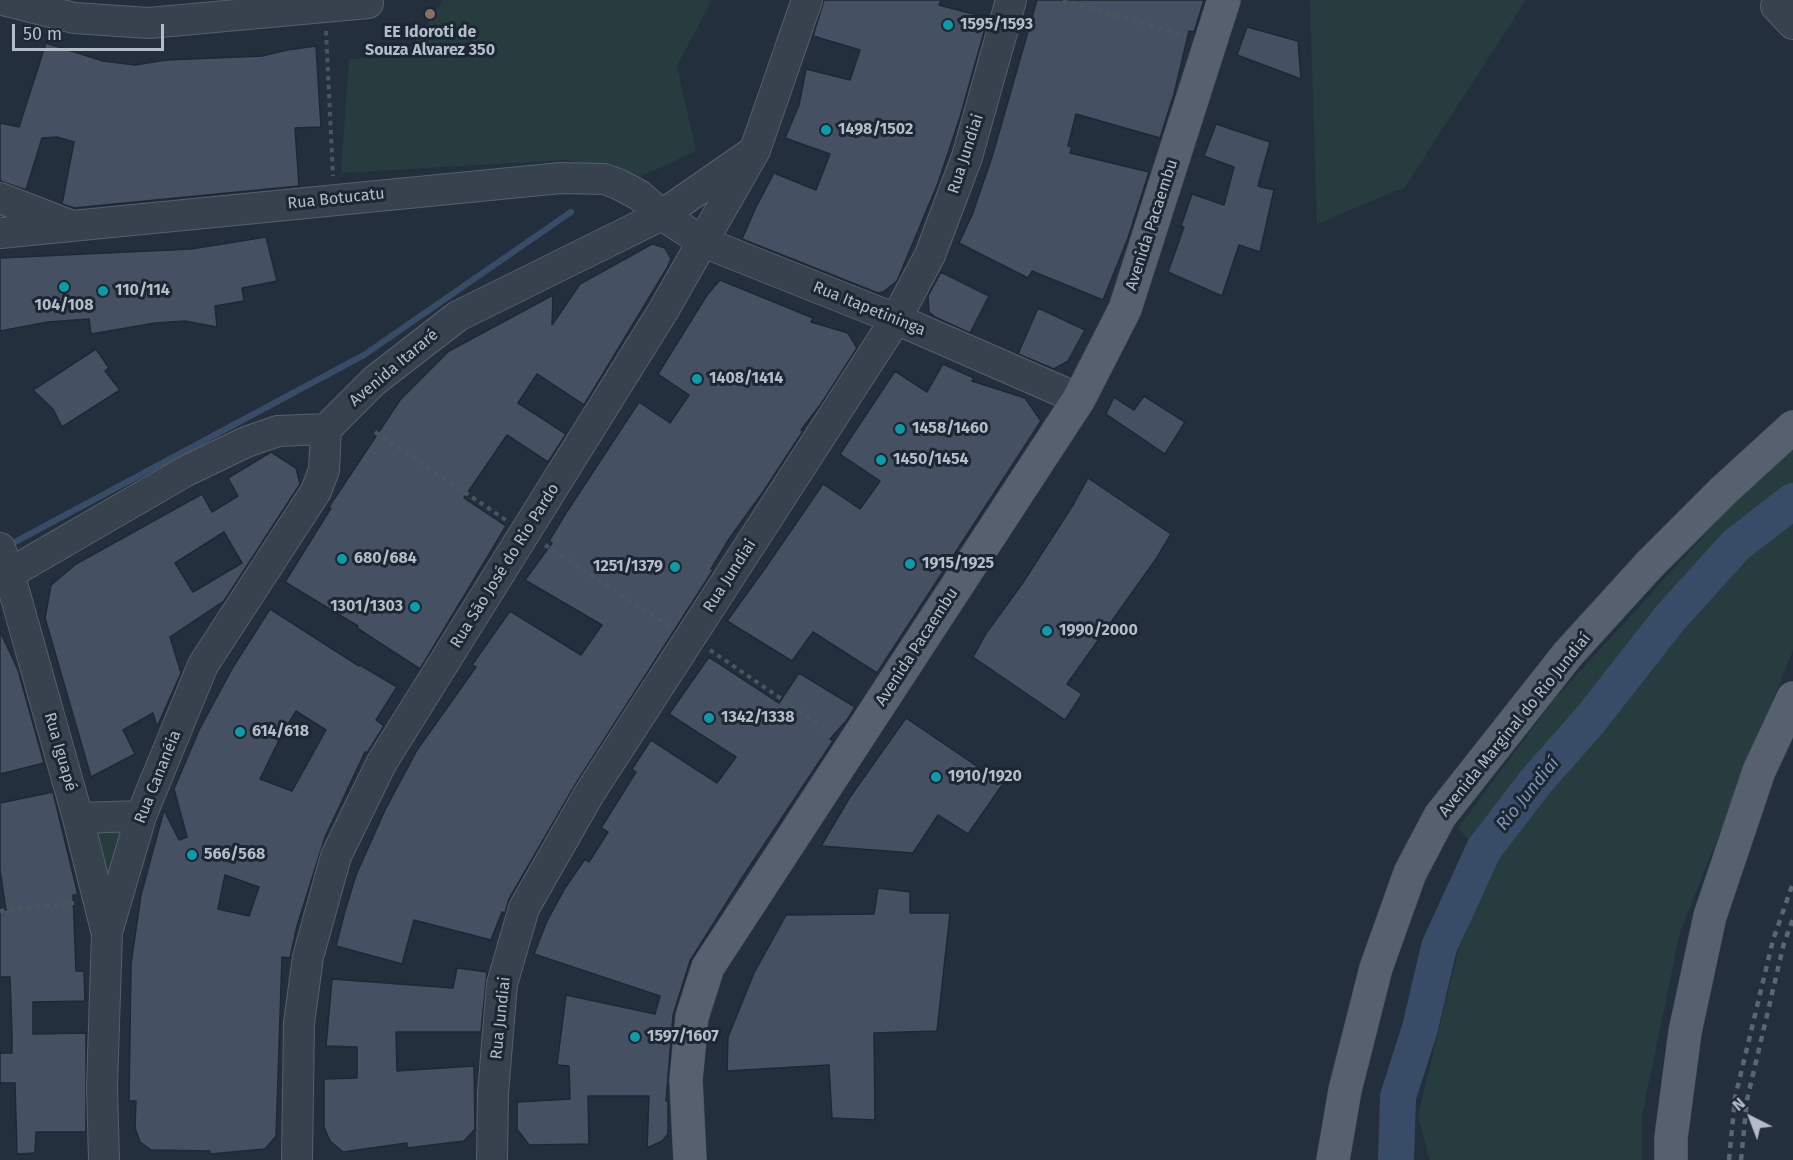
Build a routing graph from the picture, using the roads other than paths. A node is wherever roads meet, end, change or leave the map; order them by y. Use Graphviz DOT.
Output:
graph roads {
  1 [pos="3,0"];
  2 [pos="807,0"];
  3 [pos="1011,0"];
  4 [pos="1224,0"];
  5 [pos="1783,0"];
  6 [pos="368,3"];
  7 [pos="1793,24"];
  8 [pos="754,150"];
  9 [pos="0,198"];
  10 [pos="662,215"];
  11 [pos="70,225"];
  12 [pos="0,233"];
  13 [pos="703,242"];
  14 [pos="896,319"];
  15 [pos="1079,399"];
  16 [pos="1793,427"];
  17 [pos="326,429"];
  18 [pos="3,567"];
  19 [pos="1793,698"];
  20 [pos="141,816"];
  21 [pos="78,818"];
  22 [pos="107,932"];
  23 [pos="104,1160"];
  24 [pos="297,1160"];
  25 [pos="492,1160"];
  26 [pos="690,1160"];
  27 [pos="1333,1160"];
  28 [pos="1671,1160"];
  1 -- 6 [label="street"];
  2 -- 8 [label="street, Rua São José do Rio Pardo"];
  3 -- 14 [label="street, Rua Jundiai"];
  4 -- 15 [label="main road, Avenida Pacaembu"];
  5 -- 7 [label="street"];
  8 -- 10 [label="street, Avenida Itararé"];
  8 -- 13 [label="street, Rua São José do Rio Pardo"];
  9 -- 11 [label="street"];
  10 -- 11 [label="street, Rua Botucatu"];
  10 -- 13 [label="street, Rua Itapetininga"];
  10 -- 17 [label="street, Avenida Itararé"];
  11 -- 12 [label="street, Rua Botucatu"];
  13 -- 14 [label="street, Rua Itapetininga"];
  13 -- 24 [label="street, Rua São José do Rio Pardo"];
  14 -- 15 [label="street, Rua Itapetininga"];
  14 -- 25 [label="street, Rua Jundiai"];
  15 -- 26 [label="main road, Avenida Pacaembu"];
  16 -- 27 [label="main road, Avenida Marginal do Rio Jundiaí"];
  17 -- 18 [label="street"];
  17 -- 20 [label="street, Rua Cananéia"];
  18 -- 21 [label="street, Rua Iguapé"];
  19 -- 28 [label="main road"];
  20 -- 21 [label="street"];
  20 -- 22 [label="street, Rua Cananéia"];
  21 -- 22 [label="street, Rua Iguapé"];
  22 -- 23 [label="street, Rua Cananéia"];
}
